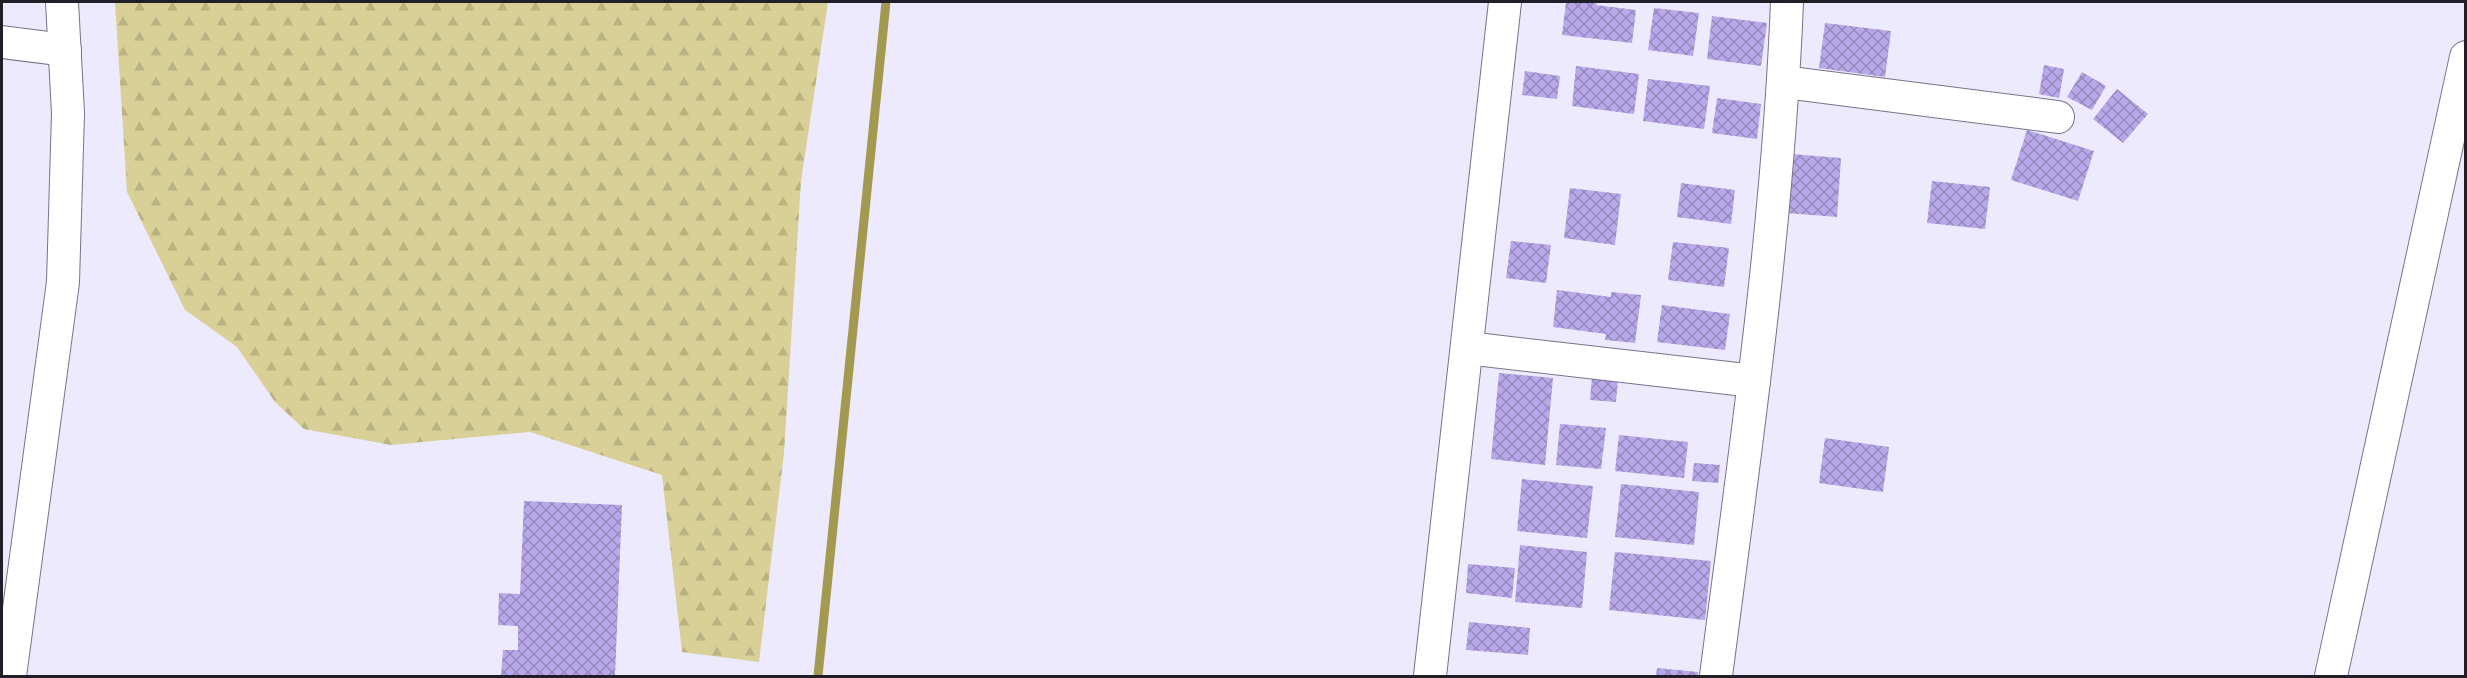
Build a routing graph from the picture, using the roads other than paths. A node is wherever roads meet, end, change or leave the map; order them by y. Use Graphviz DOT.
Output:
graph roads {
  1 [pos="62,2"];
  2 [pos="1504,2"];
  3 [pos="1787,2"];
  4 [pos="2,42"];
  5 [pos="65,50"];
  6 [pos="2466,57"];
  7 [pos="1784,82"];
  8 [pos="2058,117"];
  9 [pos="1467,348"];
  10 [pos="1754,381"];
  11 [pos="10,676"];
  12 [pos="1430,676"];
  13 [pos="1716,676"];
  14 [pos="2331,676"];
  1 -- 5 [label="street"];
  2 -- 9 [label="street"];
  3 -- 7 [label="street"];
  4 -- 5 [label="street"];
  5 -- 11 [label="street"];
  6 -- 14 [label="street"];
  7 -- 8 [label="street"];
  7 -- 10 [label="street"];
  9 -- 10 [label="street"];
  9 -- 12 [label="street"];
  10 -- 13 [label="street"];
}
